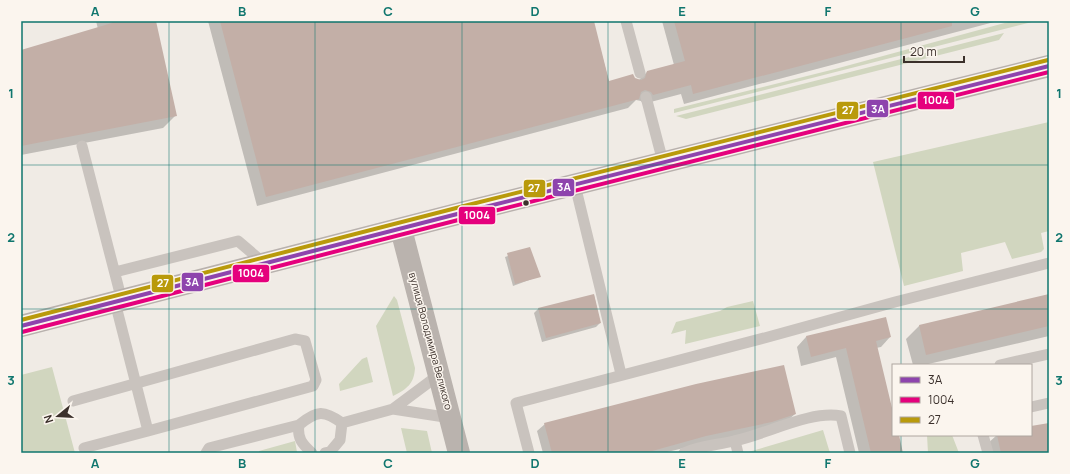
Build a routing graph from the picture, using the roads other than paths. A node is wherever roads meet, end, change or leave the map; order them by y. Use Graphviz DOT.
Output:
graph roads {
  1 [pos="626,21"];
  2 [pos="1049,66"];
  3 [pos="640,73"];
  4 [pos="646,97"];
  5 [pos="82,146"];
  6 [pos="663,162"];
  7 [pos="575,185"];
  8 [pos="401,229"];
  9 [pos="1049,263"];
  10 [pos="265,264"];
  11 [pos="115,272"];
  12 [pos="119,302"];
  13 [pos="21,326"];
  14 [pos="1049,354"];
  15 [pos="1004,364"];
  16 [pos="440,374"];
  17 [pos="621,374"];
  18 [pos="136,383"];
  19 [pos="73,401"];
  20 [pos="1049,403"];
  21 [pos="1032,407"];
  22 [pos="393,409"];
  23 [pos="451,418"];
  24 [pos="342,423"];
  25 [pos="300,425"];
  26 [pos="148,431"];
  27 [pos="983,436"];
  28 [pos="735,441"];
  29 [pos="84,448"];
  30 [pos="206,453"];
  31 [pos="312,453"];
  32 [pos="324,453"];
  33 [pos="459,453"];
  34 [pos="528,453"];
  35 [pos="684,453"];
  36 [pos="738,453"];
  37 [pos="850,453"];
  38 [pos="988,453"];
  1 -- 3 [label="lane"];
  2 -- 6 [label="main road"];
  4 -- 6 [label="lane"];
  5 -- 11 [label="lane"];
  6 -- 7 [label="main road"];
  7 -- 8 [label="main road"];
  7 -- 17 [label="lane"];
  8 -- 10 [label="main road"];
  8 -- 16 [label="main road, вулиця Володимира Великого"];
  9 -- 17 [label="lane"];
  10 -- 11 [label="lane"];
  10 -- 12 [label="main road"];
  11 -- 12 [label="lane"];
  12 -- 13 [label="main road"];
  12 -- 18 [label="lane"];
  14 -- 15 [label="lane"];
  16 -- 22 [label="lane"];
  16 -- 23 [label="main road, вулиця Володимира Великого"];
  17 -- 34 [label="lane"];
  18 -- 19 [label="lane"];
  18 -- 26 [label="lane"];
  18 -- 26 [label="lane"];
  20 -- 21 [label="lane"];
  22 -- 23 [label="lane"];
  22 -- 24 [label="lane"];
  23 -- 33 [label="main road, вулиця Володимира Великого"];
  24 -- 25 [label="lane"];
  24 -- 32 [label="lane"];
  25 -- 30 [label="lane"];
  25 -- 31 [label="lane"];
  26 -- 29 [label="lane"];
  27 -- 38 [label="lane"];
  28 -- 35 [label="lane"];
  28 -- 36 [label="lane"];
  28 -- 37 [label="lane"];
}
